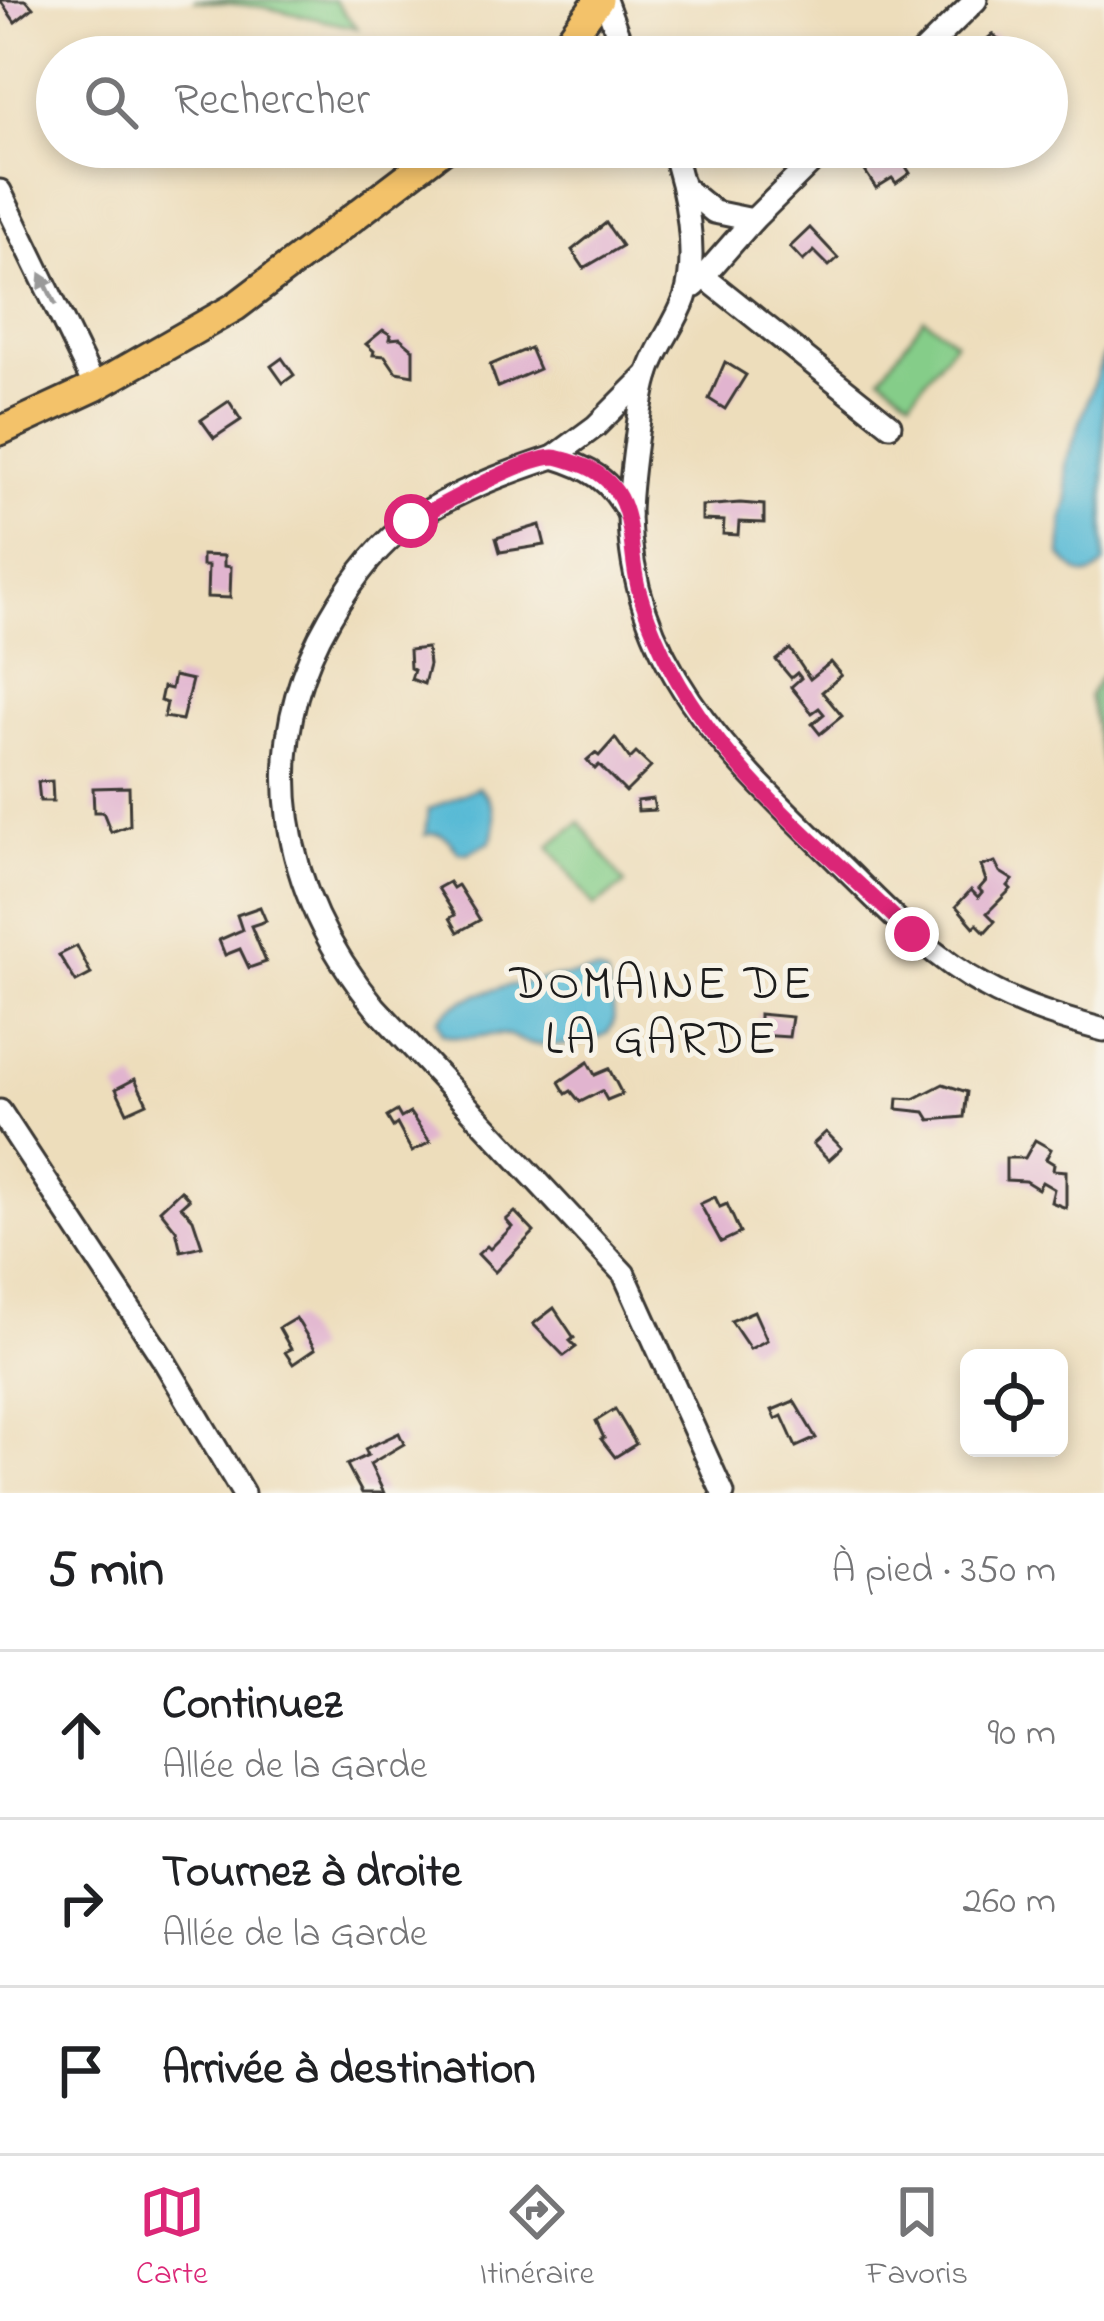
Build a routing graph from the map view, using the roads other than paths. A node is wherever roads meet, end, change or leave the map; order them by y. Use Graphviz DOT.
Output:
graph roads {
  1 [pos="602,0"];
  2 [pos="976,0"];
  3 [pos="577,32"];
  4 [pos="574,36"];
  5 [pos="580,36"];
  6 [pos="617,36"];
  7 [pos="939,36"];
  8 [pos="418,168"];
  9 [pos="679,168"];
  10 [pos="805,168"];
  11 [pos="686,188"];
  12 [pos="0,191"];
  13 [pos="753,220"];
  14 [pos="703,276"];
  15 [pos="686,295"];
  16 [pos="648,373"];
  17 [pos="95,387"];
  18 [pos="890,425"];
  19 [pos="0,431"];
  20 [pos="554,457"];
  21 [pos="629,515"];
  22 [pos="1104,1030"];
  23 [pos="0,1111"];
  24 [pos="243,1493"];
  25 [pos="723,1493"];
  1 -- 3 [label="main road"];
  1 -- 6 [label="street"];
  2 -- 7 [label="street"];
  3 -- 4 [label="main road"];
  3 -- 5 [label="street"];
  8 -- 17 [label="main road"];
  9 -- 11 [label="street"];
  10 -- 13 [label="street"];
  11 -- 13 [label="street"];
  11 -- 15 [label="street"];
  17 -- 12 [label="street, one-way"];
  13 -- 14 [label="street"];
  14 -- 15 [label="street"];
  14 -- 18 [label="street"];
  15 -- 16 [label="street"];
  16 -- 20 [label="street"];
  16 -- 21 [label="street"];
  17 -- 19 [label="main road"];
  20 -- 21 [label="street"];
  20 -- 25 [label="street"];
  21 -- 22 [label="street"];
  23 -- 24 [label="street"];
}
